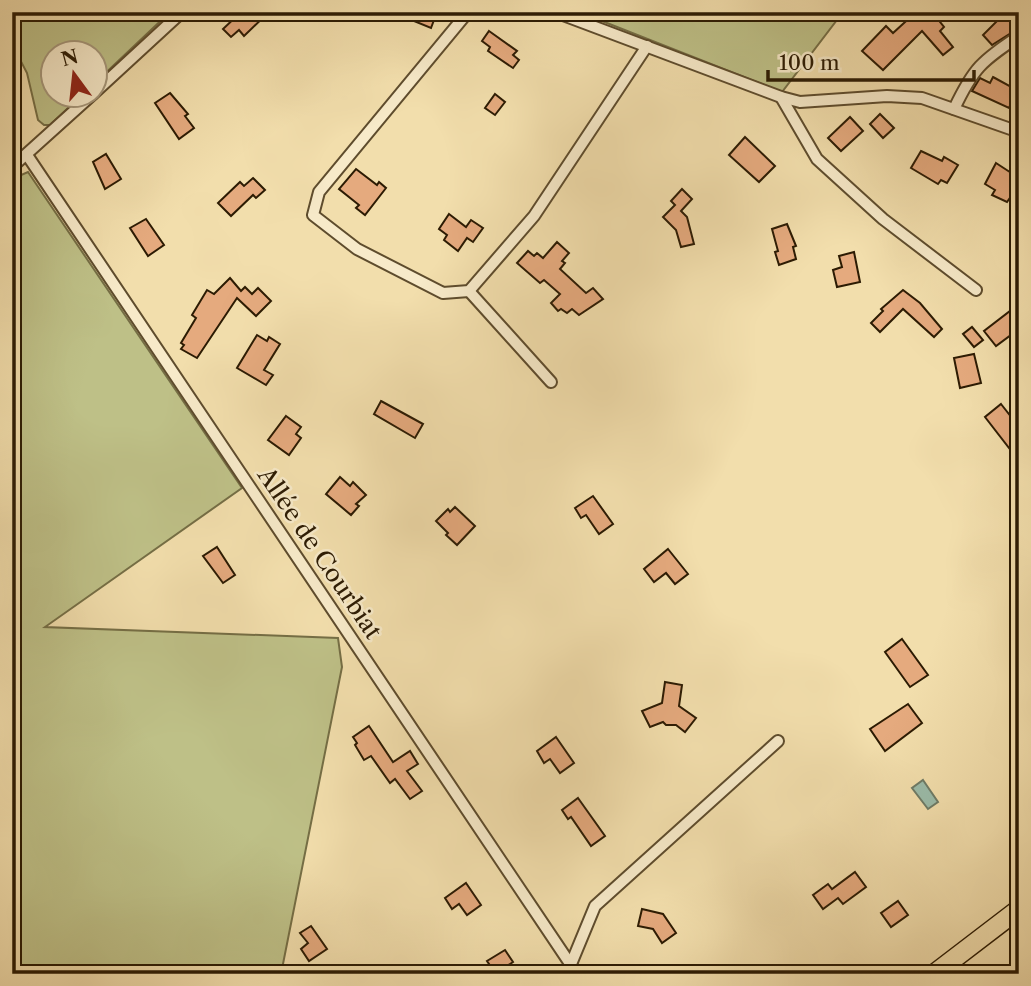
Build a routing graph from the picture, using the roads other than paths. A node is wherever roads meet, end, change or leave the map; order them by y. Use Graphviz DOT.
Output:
graph roads {
  1 [pos="182,12"];
  2 [pos="468,12"];
  3 [pos="555,12"];
  4 [pos="1019,36"];
  5 [pos="647,46"];
  6 [pos="108,81"];
  7 [pos="781,97"];
  8 [pos="79,108"];
  9 [pos="954,109"];
  10 [pos="1019,132"];
  11 [pos="27,155"];
  12 [pos="12,167"];
  13 [pos="976,290"];
  14 [pos="469,291"];
  15 [pos="551,382"];
  16 [pos="778,741"];
  17 [pos="1019,909"];
  18 [pos="574,969"];
  19 [pos="934,974"];
  1 -- 6 [label="street"];
  2 -- 14 [label="street"];
  3 -- 5 [label="street"];
  4 -- 9 [label="street"];
  5 -- 7 [label="street"];
  5 -- 14 [label="street"];
  7 -- 9 [label="street"];
  7 -- 13 [label="street"];
  8 -- 11 [label="street"];
  9 -- 10 [label="street"];
  11 -- 12 [label="street"];
  11 -- 18 [label="street, Allée de Courbiat"];
  14 -- 15 [label="street"];
  16 -- 18 [label="street"];
  17 -- 19 [label="main road"];
}
